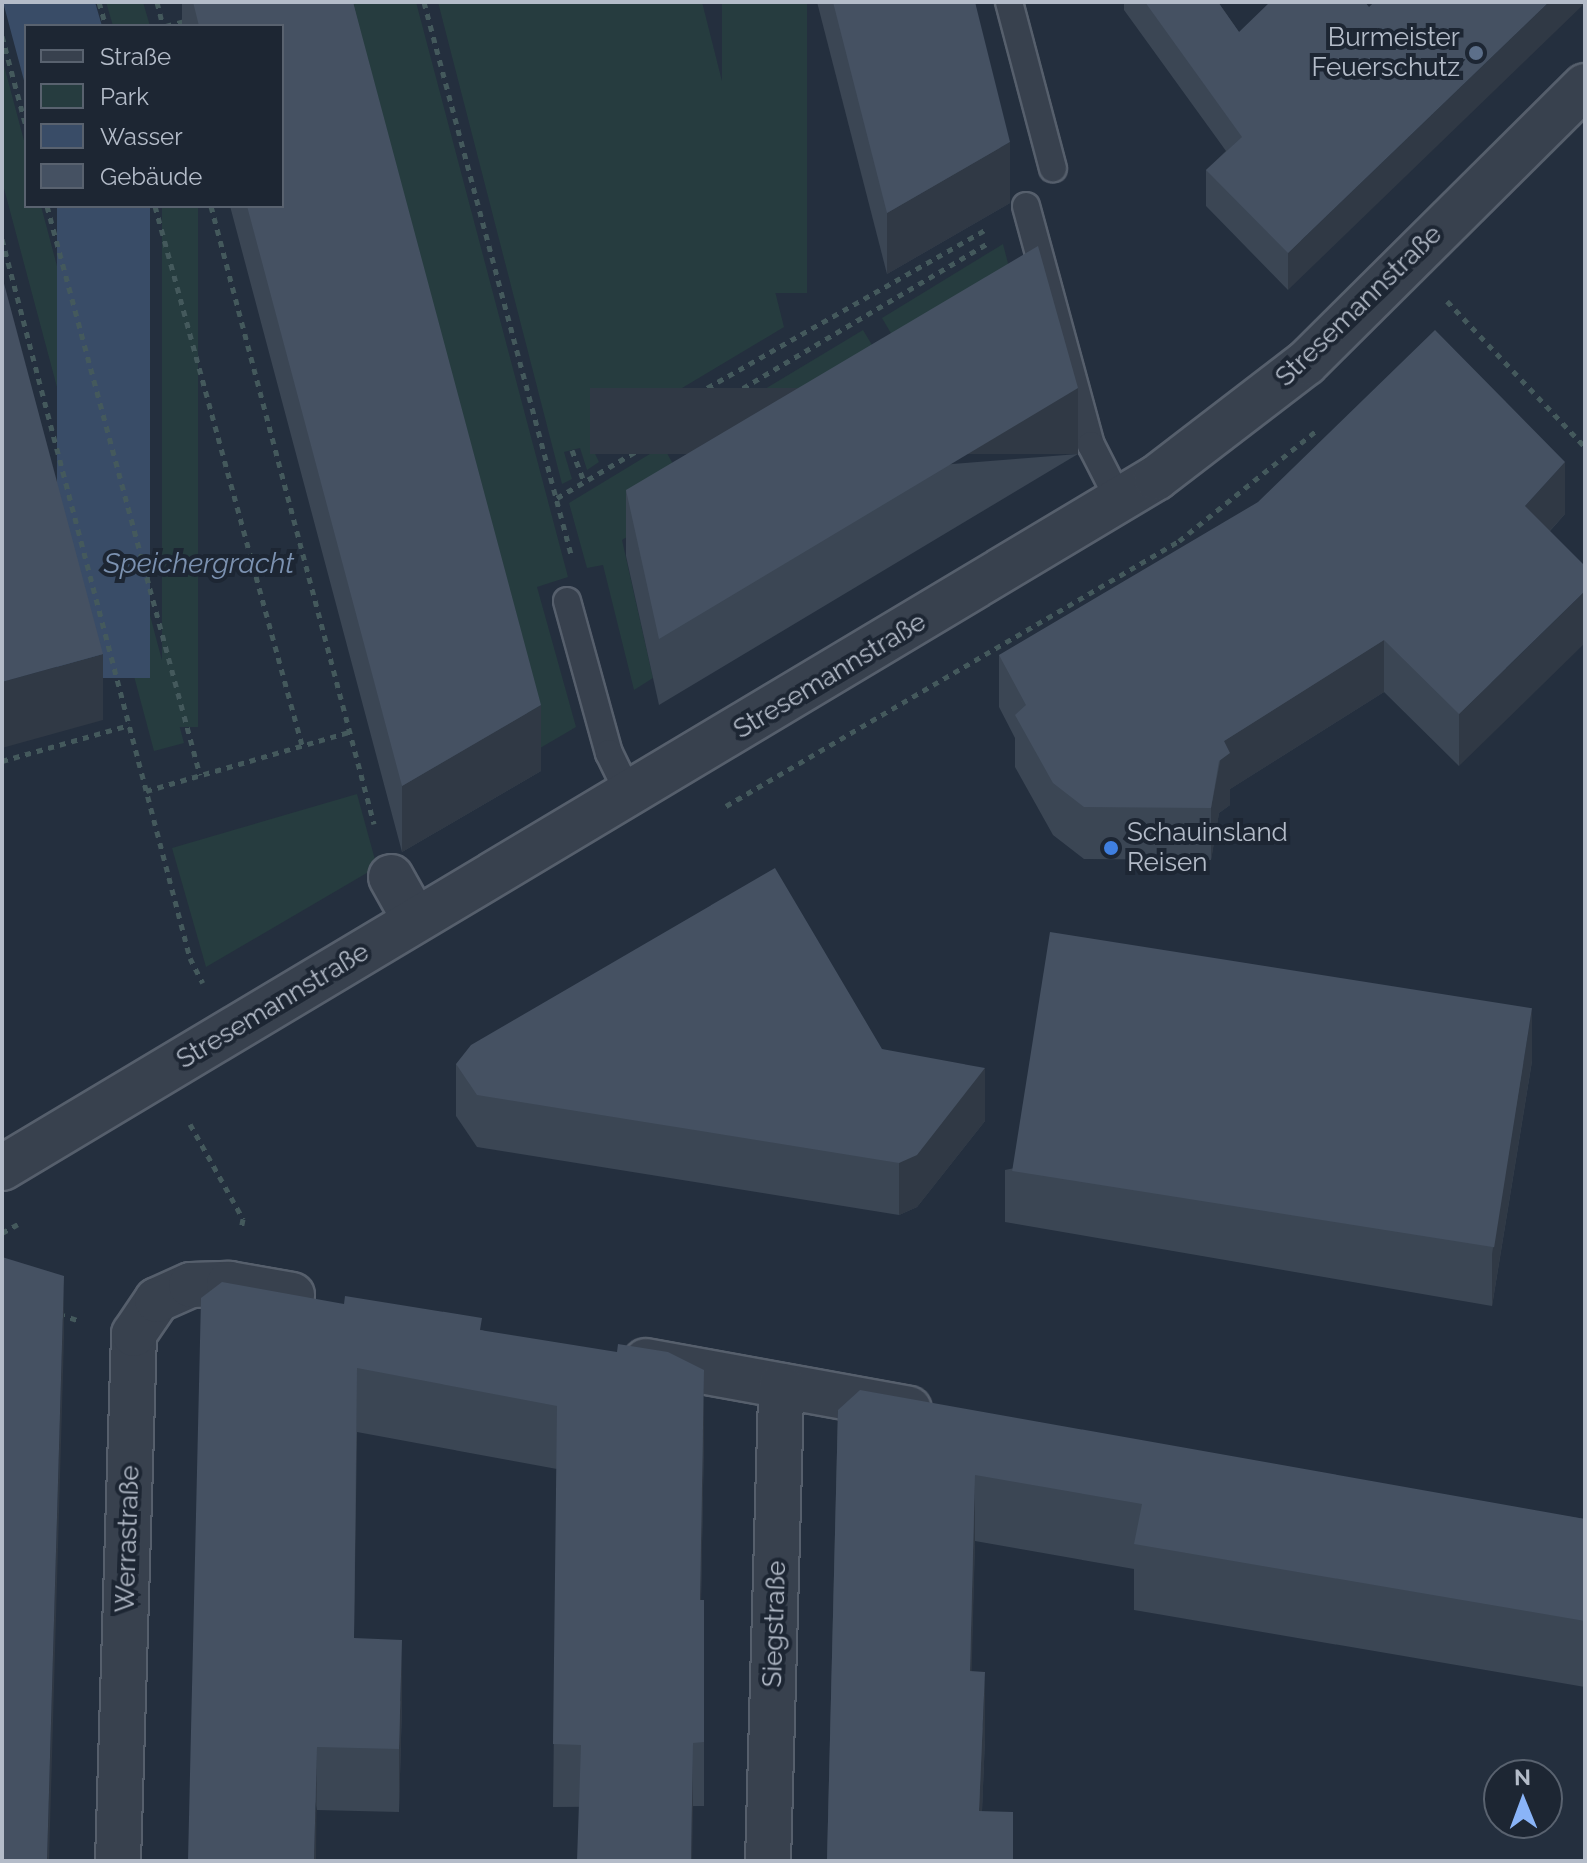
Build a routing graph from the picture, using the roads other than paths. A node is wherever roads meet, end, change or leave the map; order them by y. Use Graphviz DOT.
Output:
graph roads {
  1 [pos="1009,2"];
  2 [pos="1585,86"];
  3 [pos="1053,168"];
  4 [pos="1026,206"];
  5 [pos="1120,502"];
  6 [pos="567,601"];
  7 [pos="629,794"];
  8 [pos="391,877"];
  9 [pos="415,920"];
  10 [pos="2,1168"];
  11 [pos="337,1304"];
  12 [pos="613,1355"];
  13 [pos="781,1386"];
  14 [pos="951,1417"];
  15 [pos="118,1861"];
  16 [pos="768,1861"];
  1 -- 3 [label="lane"];
  2 -- 5 [label="street, Stresemannstraße"];
  4 -- 5 [label="lane"];
  5 -- 7 [label="street, Stresemannstraße"];
  6 -- 7 [label="lane"];
  7 -- 9 [label="street, Stresemannstraße"];
  8 -- 9 [label="street"];
  9 -- 10 [label="street, Stresemannstraße"];
  11 -- 15 [label="street, Werrastraße"];
  12 -- 13 [label="street"];
  13 -- 14 [label="street"];
  13 -- 16 [label="street, Siegstraße"];
}
